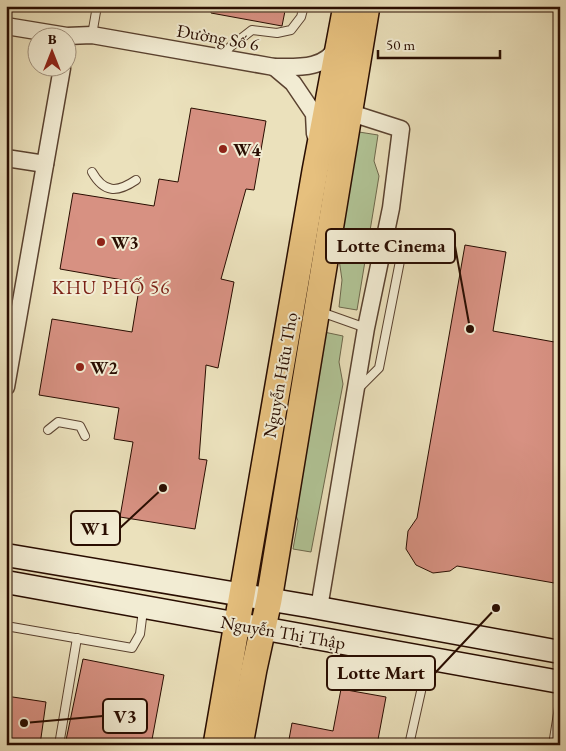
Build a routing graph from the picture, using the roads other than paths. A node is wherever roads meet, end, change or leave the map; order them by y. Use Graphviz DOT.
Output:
graph roads {
  1 [pos="97,6"];
  2 [pos="304,6"];
  3 [pos="367,6"];
  4 [pos="345,12"];
  5 [pos="6,26"];
  6 [pos="28,30"];
  7 [pos="92,35"];
  8 [pos="78,36"];
  9 [pos="222,58"];
  10 [pos="274,67"];
  11 [pos="60,78"];
  12 [pos="348,112"];
  13 [pos="6,158"];
  14 [pos="44,164"];
  15 [pos="315,171"];
  16 [pos="92,172"];
  17 [pos="136,180"];
  18 [pos="384,247"];
  19 [pos="14,289"];
  20 [pos="318,310"];
  21 [pos="366,328"];
  22 [pos="6,387"];
  23 [pos="355,391"];
  24 [pos="48,430"];
  25 [pos="85,436"];
  26 [pos="6,555"];
  27 [pos="6,582"];
  28 [pos="212,590"];
  29 [pos="242,595"];
  30 [pos="269,600"];
  31 [pos="143,606"];
  32 [pos="314,607"];
  33 [pos="207,618"];
  34 [pos="236,623"];
  35 [pos="6,626"];
  36 [pos="263,628"];
  37 [pos="302,635"];
  38 [pos="77,638"];
  39 [pos="560,652"];
  40 [pos="429,658"];
  41 [pos="560,682"];
  42 [pos="560,701"];
  43 [pos="214,743"];
  44 [pos="59,745"];
  45 [pos="240,745"];
  46 [pos="409,745"];
  47 [pos="553,745"];
  1 -- 7 [label="lane"];
  2 -- 9 [label="lane"];
  3 -- 12 [label="main road, Nguyễn Hữu Thọ"];
  4 -- 10 [label="street, Đường Số 6"];
  4 -- 15 [label="main road, Nguyễn Hữu Thọ"];
  5 -- 6 [label="street, Đường Số 6"];
  7 -- 8 [label="street, Đường Số 6"];
  7 -- 9 [label="street, Đường Số 6"];
  9 -- 10 [label="street, Đường Số 6"];
  10 -- 15 [label="street, Đường Số 6"];
  11 -- 14 [label="street"];
  12 -- 18 [label="street"];
  12 -- 20 [label="main road, Nguyễn Hữu Thọ"];
  13 -- 14 [label="street"];
  14 -- 19 [label="street"];
  15 -- 29 [label="main road, Nguyễn Hữu Thọ"];
  16 -- 17 [label="lane"];
  18 -- 21 [label="street"];
  18 -- 23 [label="lane"];
  19 -- 22 [label="street"];
  20 -- 21 [label="lane"];
  20 -- 30 [label="main road, Nguyễn Hữu Thọ"];
  21 -- 23 [label="street"];
  23 -- 32 [label="street"];
  24 -- 25 [label="lane"];
  26 -- 28 [label="main road, Nguyễn Thị Thập"];
  27 -- 31 [label="main road, Nguyễn Thị Thập"];
  28 -- 29 [label="main road, Nguyễn Thị Thập"];
  28 -- 33 [label="main road"];
  29 -- 30 [label="main road, Nguyễn Thị Thập"];
  29 -- 34 [label="main road, Nguyễn Hữu Thọ"];
  30 -- 32 [label="main road, Nguyễn Thị Thập"];
  30 -- 36 [label="main road, Nguyễn Hữu Thọ"];
  31 -- 33 [label="main road, Nguyễn Thị Thập"];
  31 -- 38 [label="lane"];
  32 -- 37 [label="main road"];
  32 -- 39 [label="main road, Nguyễn Thị Thập"];
  33 -- 34 [label="main road, Nguyễn Thị Thập"];
  34 -- 36 [label="main road, Nguyễn Thị Thập"];
  34 -- 43 [label="main road, Nguyễn Hữu Thọ"];
  35 -- 38 [label="lane"];
  36 -- 37 [label="main road, Nguyễn Thị Thập"];
  36 -- 45 [label="main road, Nguyễn Hữu Thọ"];
  37 -- 40 [label="main road, Nguyễn Thị Thập"];
  38 -- 44 [label="lane"];
  40 -- 41 [label="main road, Nguyễn Thị Thập"];
  40 -- 46 [label="lane"];
  42 -- 47 [label="lane"];
}
